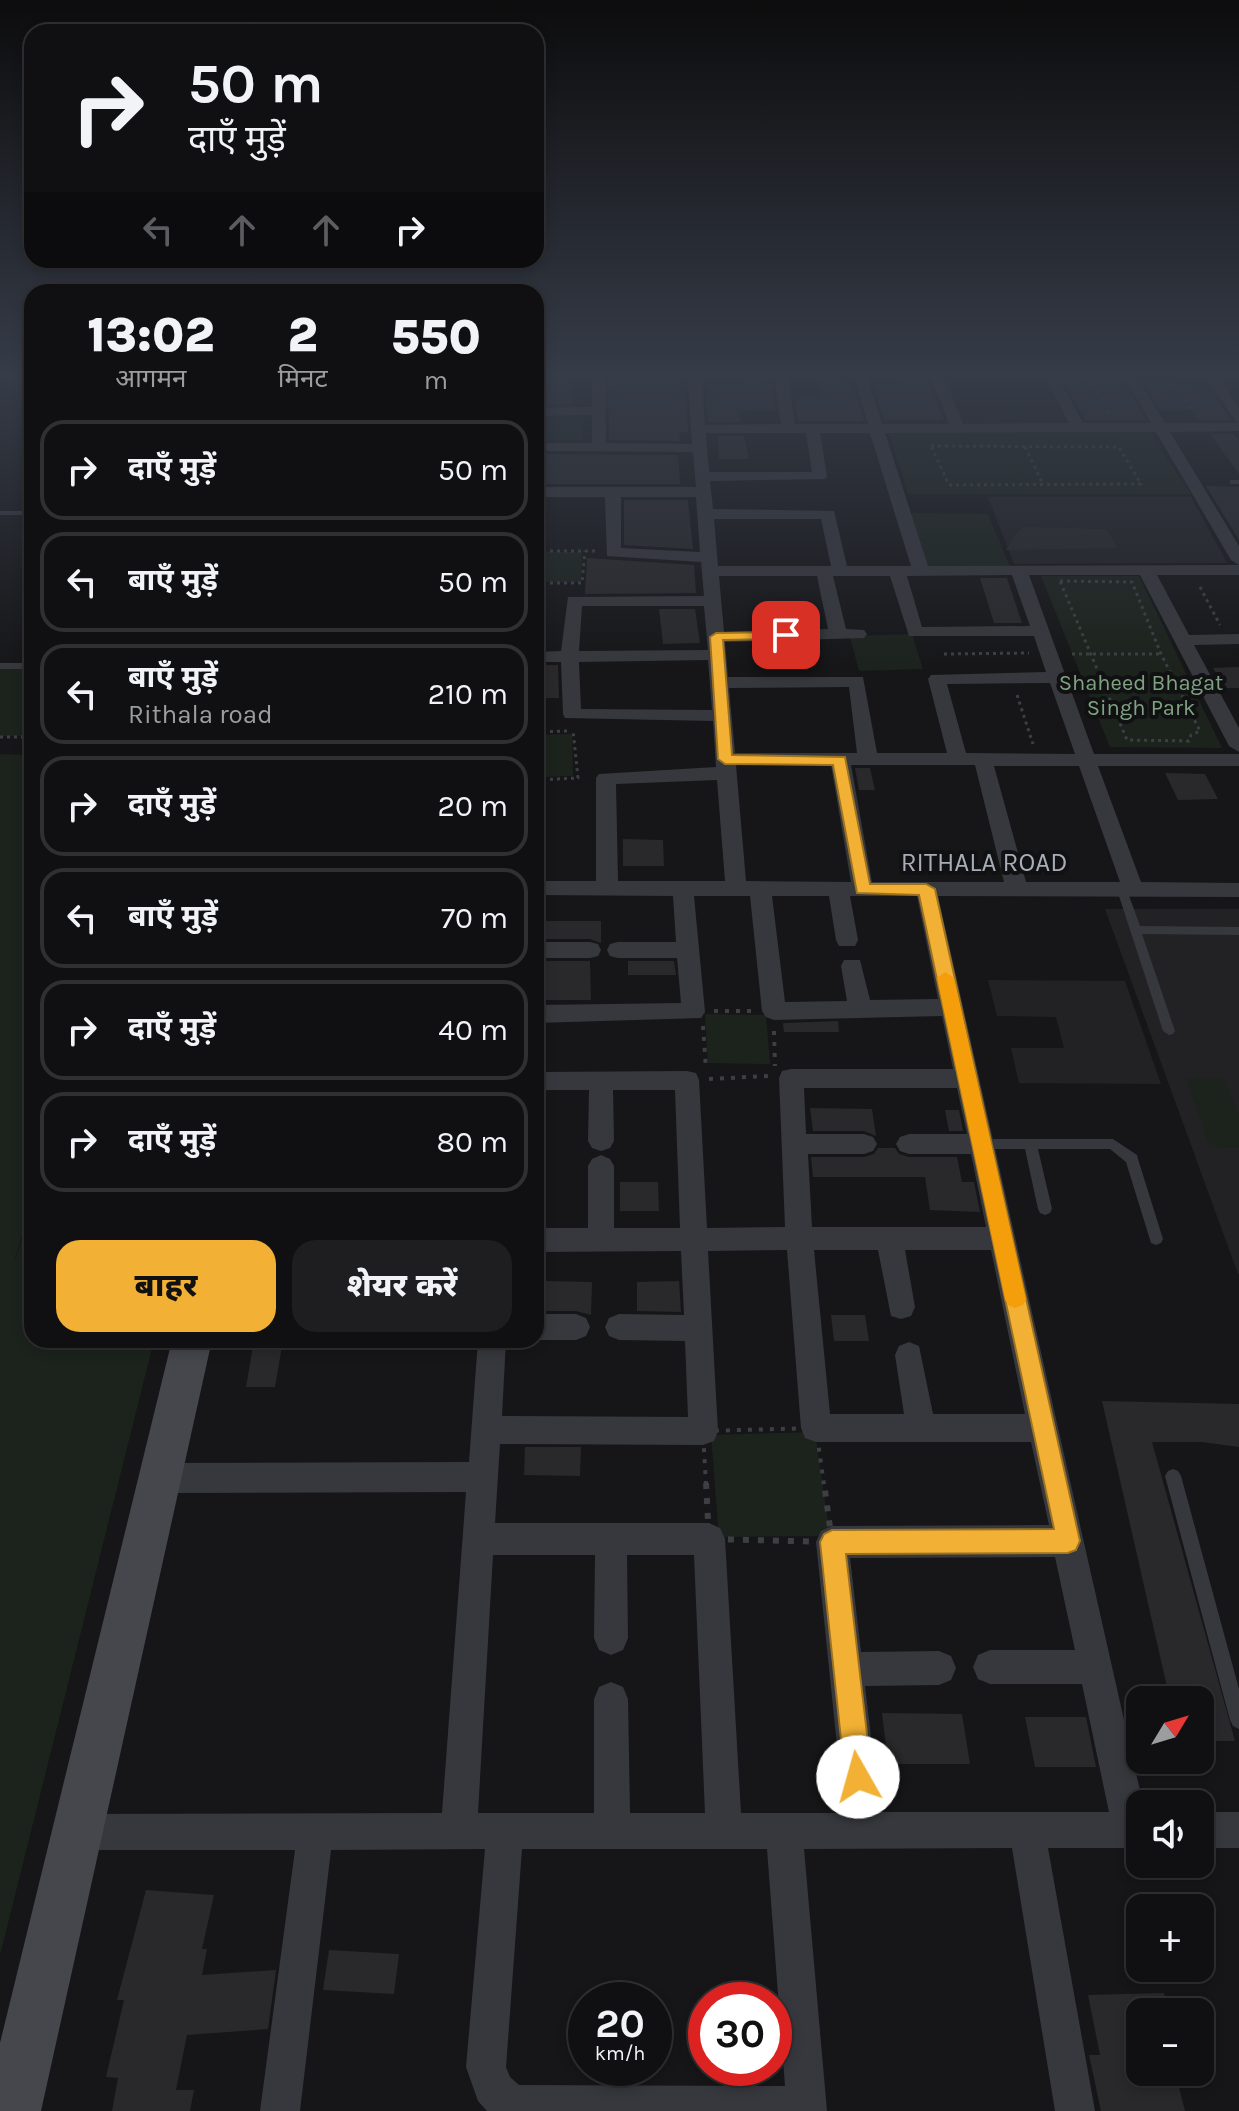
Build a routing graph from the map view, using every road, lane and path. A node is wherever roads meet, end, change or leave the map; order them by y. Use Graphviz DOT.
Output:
graph roads {
  1 [pos="702,473"];
  2 [pos="820,473"];
  3 [pos="890,473"];
  4 [pos="943,473"];
  5 [pos="1038,473"];
  6 [pos="1134,473"];
  7 [pos="1186,473"];
  8 [pos="703,484"];
  9 [pos="1044,485"];
  10 [pos="613,492"];
  11 [pos="824,495"];
  12 [pos="544,496"];
  13 [pos="24,511"];
  14 [pos="0,513"];
  15 [pos="705,514"];
  16 [pos="1216,522"];
  17 [pos="1239,522"];
  18 [pos="544,551"];
  19 [pos="709,564"];
  20 [pos="1146,570"];
  21 [pos="1192,570"];
  22 [pos="1238,570"];
  23 [pos="832,571"];
  24 [pos="897,571"];
  25 [pos="921,571"];
  26 [pos="1019,571"];
  27 [pos="544,583"];
  28 [pos="712,601"];
  29 [pos="1039,631"];
  30 [pos="838,634"];
  31 [pos="858,634"];
  32 [pos="1183,640"];
  33 [pos="1233,640"];
  34 [pos="716,646"];
  35 [pos="1047,653"];
  36 [pos="944,654"];
  37 [pos="1072,654"];
  38 [pos="1091,654"];
  39 [pos="1161,654"];
  40 [pos="570,656"];
  41 [pos="544,657"];
  42 [pos="0,666"];
  43 [pos="24,666"];
  44 [pos="1056,677"];
  45 [pos="1012,678"];
  46 [pos="719,683"];
  47 [pos="1212,695"];
  48 [pos="1239,695"];
  49 [pos="722,716"];
  50 [pos="544,732"];
  51 [pos="0,737"];
  52 [pos="24,737"];
  53 [pos="1239,746"];
  54 [pos="868,760"];
  55 [pos="958,760"];
  56 [pos="983,760"];
  57 [pos="1038,760"];
  58 [pos="1086,760"];
  59 [pos="1239,760"];
  60 [pos="840,761"];
  61 [pos="726,766"];
  62 [pos="544,780"];
  63 [pos="544,888"];
  64 [pos="607,888"];
  65 [pos="683,889"];
  66 [pos="736,889"];
  67 [pos="760,889"];
  68 [pos="838,889"];
  69 [pos="863,889"];
  70 [pos="926,889"];
  71 [pos="1017,890"];
  72 [pos="1127,890"];
  73 [pos="1239,890"];
  74 [pos="1135,930"];
  75 [pos="1239,931"];
  76 [pos="847,940"];
  77 [pos="544,950"];
  78 [pos="590,950"];
  79 [pos="618,950"];
  80 [pos="688,950"];
  81 [pos="852,966"];
  82 [pos="951,1007"];
  83 [pos="860,1008"];
  84 [pos="702,1011"];
  85 [pos="774,1011"];
  86 [pos="544,1014"];
  87 [pos="703,1025"];
  88 [pos="1169,1031"];
  89 [pos="968,1079"];
  90 [pos="544,1081"];
  91 [pos="601,1081"];
  92 [pos="793,1144"];
  93 [pos="864,1144"];
  94 [pos="909,1144"];
  95 [pos="982,1144"];
  96 [pos="1030,1144"];
  97 [pos="1045,1209"];
  98 [pos="890,1238"];
  99 [pos="1002,1238"];
  100 [pos="695,1239"];
  101 [pos="799,1239"];
  102 [pos="1156,1239"];
  103 [pos="544,1240"];
  104 [pos="601,1240"];
  105 [pos="901,1307"];
  106 [pos="544,1327"];
  107 [pos="576,1327"];
  108 [pos="619,1327"];
  109 [pos="698,1328"];
  110 [pos="190,1348"];
  111 [pos="491,1348"];
  112 [pos="909,1355"];
  113 [pos="816,1428"];
  114 [pos="1043,1428"];
  115 [pos="921,1429"];
  116 [pos="486,1430"];
  117 [pos="703,1431"];
  118 [pos="1173,1476"];
  119 [pos="483,1477"];
  120 [pos="161,1478"];
  121 [pos="479,1539"];
  122 [pos="611,1539"];
  123 [pos="709,1539"];
  124 [pos="1068,1541"];
  125 [pos="832,1542"];
  126 [pos="611,1638"];
  127 [pos="990,1667"];
  128 [pos="1095,1667"];
  129 [pos="939,1668"];
  130 [pos="846,1669"];
  131 [pos="611,1699"];
  132 [pos="1239,1720"];
  133 [pos="1126,1790"];
  134 [pos="505,1830"];
  135 [pos="1126,1830"];
  136 [pos="1214,1830"];
  137 [pos="1239,1830"];
  138 [pos="459,1831"];
  139 [pos="612,1831"];
  140 [pos="724,1831"];
  141 [pos="784,1831"];
  142 [pos="864,1831"];
  143 [pos="1027,1831"];
  144 [pos="77,1832"];
  145 [pos="315,1832"];
  146 [pos="807,2109"];
  147 [pos="12,2111"];
  148 [pos="280,2111"];
  149 [pos="1075,2111"];
  1 -- 8 [label="street"];
  2 -- 11 [label="street"];
  3 -- 25 [label="street"];
  4 -- 9 [label="path"];
  5 -- 9 [label="path"];
  6 -- 9 [label="path"];
  7 -- 16 [label="street"];
  8 -- 10 [label="street"];
  8 -- 11 [label="street"];
  8 -- 15 [label="street"];
  10 -- 12 [label="street"];
  10 -- 19 [label="street"];
  11 -- 15 [label="street"];
  11 -- 23 [label="street"];
  13 -- 14 [label="lane"];
  15 -- 19 [label="street"];
  16 -- 17 [label="street"];
  16 -- 22 [label="street"];
  18 -- 27 [label="path"];
  19 -- 23 [label="street"];
  19 -- 28 [label="street"];
  20 -- 21 [label="street"];
  20 -- 26 [label="street"];
  20 -- 32 [label="street"];
  21 -- 22 [label="street"];
  21 -- 33 [label="path"];
  23 -- 24 [label="street"];
  23 -- 30 [label="street"];
  24 -- 25 [label="street"];
  24 -- 29 [label="street"];
  25 -- 26 [label="street"];
  26 -- 29 [label="street"];
  28 -- 34 [label="street"];
  28 -- 40 [label="street"];
  29 -- 35 [label="street"];
  30 -- 31 [label="street"];
  30 -- 34 [label="street"];
  32 -- 33 [label="street"];
  32 -- 47 [label="street"];
  34 -- 40 [label="street"];
  34 -- 46 [label="street"];
  35 -- 36 [label="path"];
  35 -- 44 [label="street"];
  37 -- 38 [label="path"];
  38 -- 39 [label="path"];
  38 -- 39 [label="path"];
  38 -- 39 [label="path"];
  40 -- 41 [label="street"];
  40 -- 49 [label="street"];
  42 -- 43 [label="lane"];
  44 -- 45 [label="street"];
  44 -- 58 [label="street"];
  45 -- 55 [label="street"];
  45 -- 57 [label="path"];
  46 -- 49 [label="street"];
  46 -- 54 [label="street"];
  47 -- 48 [label="street"];
  47 -- 53 [label="street"];
  49 -- 61 [label="street"];
  50 -- 62 [label="path"];
  51 -- 52 [label="path"];
  54 -- 55 [label="street"];
  54 -- 60 [label="street"];
  55 -- 56 [label="street"];
  56 -- 57 [label="street"];
  56 -- 71 [label="street"];
  57 -- 58 [label="street"];
  58 -- 59 [label="street"];
  58 -- 72 [label="street"];
  60 -- 61 [label="street"];
  60 -- 69 [label="street"];
  61 -- 64 [label="street"];
  61 -- 66 [label="street"];
  63 -- 64 [label="street, RITHALA ROAD"];
  64 -- 65 [label="street, RITHALA ROAD"];
  65 -- 66 [label="street, RITHALA ROAD"];
  65 -- 80 [label="street"];
  66 -- 67 [label="street, RITHALA ROAD"];
  67 -- 68 [label="street, RITHALA ROAD"];
  67 -- 85 [label="street"];
  68 -- 69 [label="street, RITHALA ROAD"];
  68 -- 76 [label="street"];
  69 -- 70 [label="street, RITHALA ROAD"];
  70 -- 71 [label="street, RITHALA ROAD"];
  70 -- 82 [label="street"];
  71 -- 72 [label="street, RITHALA ROAD"];
  72 -- 73 [label="street, RITHALA ROAD"];
  72 -- 74 [label="lane"];
  74 -- 75 [label="lane"];
  74 -- 88 [label="lane"];
  77 -- 78 [label="street"];
  79 -- 80 [label="street"];
  80 -- 86 [label="street"];
  81 -- 83 [label="street"];
  82 -- 83 [label="street"];
  82 -- 89 [label="street"];
  83 -- 85 [label="street"];
  84 -- 85 [label="path"];
  85 -- 87 [label="path"];
  89 -- 92 [label="street"];
  89 -- 95 [label="street"];
  90 -- 91 [label="street"];
  91 -- 100 [label="street"];
  91 -- 104 [label="street"];
  92 -- 93 [label="street"];
  92 -- 101 [label="street"];
  94 -- 95 [label="street"];
  95 -- 96 [label="lane"];
  95 -- 99 [label="street"];
  96 -- 97 [label="lane"];
  96 -- 102 [label="lane"];
  98 -- 99 [label="street"];
  98 -- 101 [label="street"];
  98 -- 105 [label="street"];
  99 -- 114 [label="street"];
  100 -- 101 [label="street"];
  100 -- 104 [label="street"];
  100 -- 109 [label="street"];
  101 -- 113 [label="street"];
  103 -- 104 [label="street"];
  106 -- 107 [label="street"];
  108 -- 109 [label="street"];
  109 -- 117 [label="street"];
  110 -- 120 [label="street"];
  111 -- 116 [label="street"];
  112 -- 115 [label="street"];
  113 -- 115 [label="street"];
  113 -- 117 [label="path"];
  113 -- 125 [label="path"];
  114 -- 115 [label="street"];
  114 -- 124 [label="street"];
  116 -- 117 [label="street"];
  116 -- 119 [label="street"];
  117 -- 123 [label="path"];
  118 -- 132 [label="lane"];
  119 -- 120 [label="street"];
  119 -- 121 [label="street"];
  120 -- 144 [label="street"];
  121 -- 122 [label="street"];
  121 -- 138 [label="street"];
  122 -- 123 [label="street"];
  122 -- 126 [label="street"];
  123 -- 125 [label="path"];
  123 -- 140 [label="street"];
  124 -- 125 [label="street"];
  124 -- 128 [label="street"];
  125 -- 130 [label="street"];
  127 -- 128 [label="street"];
  128 -- 133 [label="street"];
  129 -- 130 [label="street"];
  130 -- 142 [label="street"];
  131 -- 139 [label="street"];
  134 -- 138 [label="street"];
  134 -- 139 [label="street"];
  134 -- 146 [label="street"];
  135 -- 143 [label="street"];
  136 -- 137 [label="street"];
  138 -- 145 [label="street"];
  139 -- 140 [label="street"];
  140 -- 141 [label="street"];
  141 -- 142 [label="street"];
  141 -- 146 [label="street"];
  142 -- 143 [label="street"];
  143 -- 149 [label="street"];
  144 -- 145 [label="street"];
  144 -- 147 [label="street"];
  145 -- 148 [label="street"];
}
